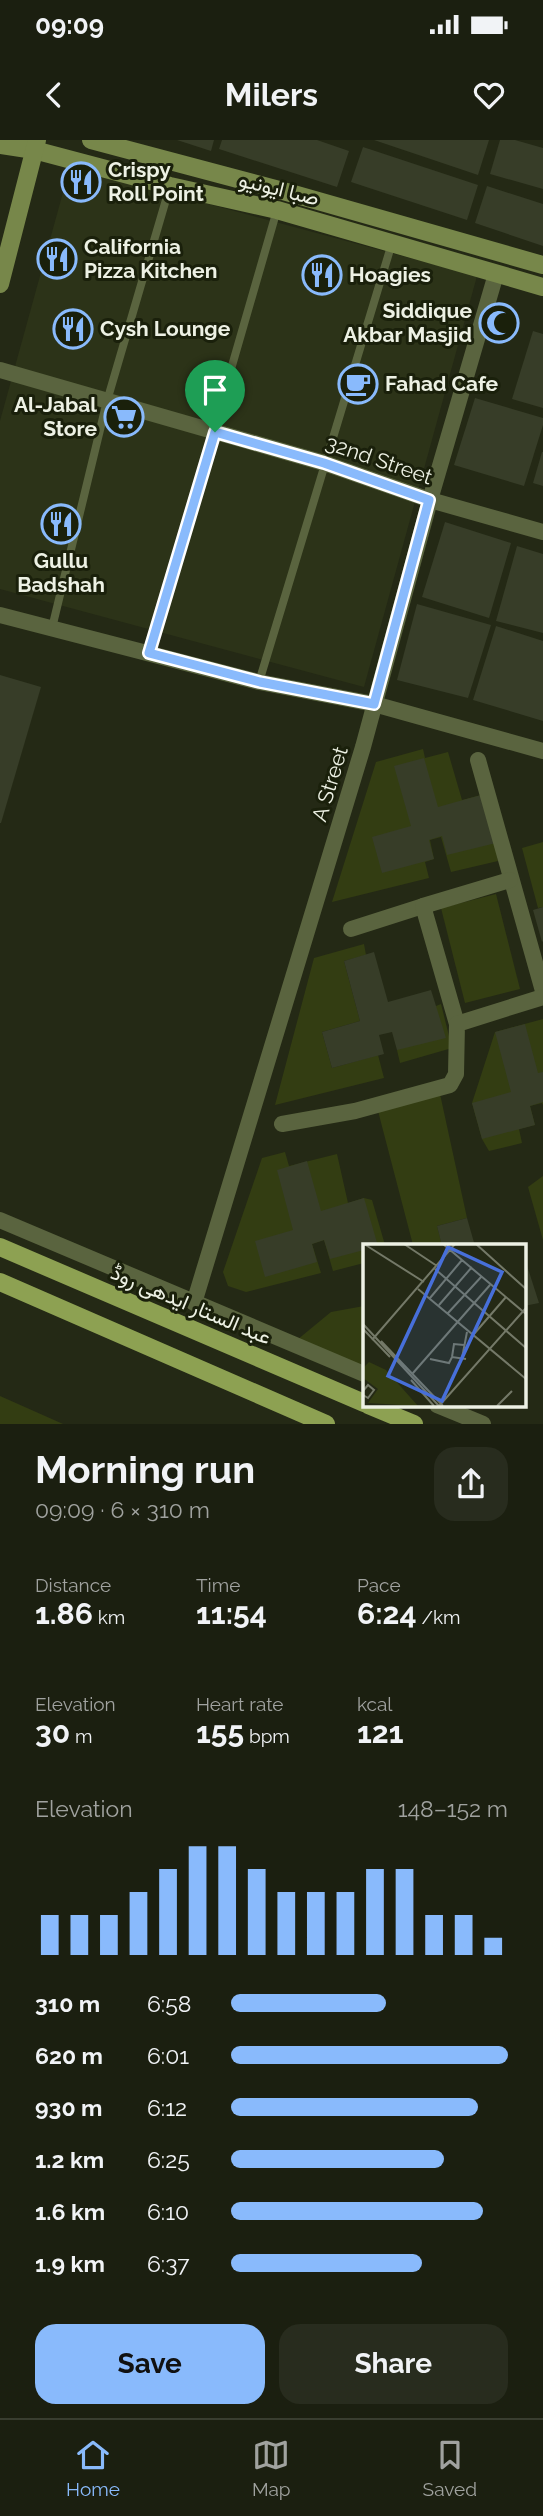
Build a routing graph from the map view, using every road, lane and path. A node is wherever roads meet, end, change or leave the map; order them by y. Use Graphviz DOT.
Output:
graph roads {
  1 [pos="92,140"];
  2 [pos="0,145"];
  3 [pos="35,145"];
  4 [pos="170,186"];
  5 [pos="278,211"];
  6 [pos="392,243"];
  7 [pos="543,265"];
  8 [pos="496,274"];
  9 [pos="0,284"];
  10 [pos="543,287"];
  11 [pos="0,370"];
  12 [pos="107,401"];
  13 [pos="215,432"];
  14 [pos="324,463"];
  15 [pos="429,500"];
  16 [pos="543,532"];
  17 [pos="0,615"];
  18 [pos="51,628"];
  19 [pos="149,653"];
  20 [pos="260,682"];
  21 [pos="374,704"];
  22 [pos="543,751"];
  23 [pos="478,760"];
  24 [pos="510,880"];
  25 [pos="424,906"];
  26 [pos="351,929"];
  27 [pos="543,991"];
  28 [pos="543,997"];
  29 [pos="457,1024"];
  30 [pos="282,1124"];
  31 [pos="0,1220"];
  32 [pos="0,1247"];
  33 [pos="0,1282"];
  34 [pos="194,1303"];
  35 [pos="363,1373"];
  36 [pos="363,1402"];
  37 [pos="372,1406"];
  38 [pos="439,1406"];
  39 [pos="326,1424"];
  40 [pos="414,1424"];
  41 [pos="482,1424"];
  1 -- 7 [label="main road, صبا ایونیو"];
  2 -- 3 [label="main road, صبا ایونیو"];
  3 -- 4 [label="main road, صبا ایونیو"];
  3 -- 9 [label="main road"];
  4 -- 5 [label="main road, صبا ایونیو"];
  4 -- 12 [label="lane"];
  5 -- 6 [label="main road, صبا ایونیو"];
  5 -- 13 [label="lane"];
  6 -- 8 [label="main road, صبا ایونیو"];
  6 -- 14 [label="lane"];
  8 -- 10 [label="main road, صبا ایونیو"];
  8 -- 15 [label="street, A Street"];
  11 -- 12 [label="street, 32nd Street"];
  12 -- 13 [label="street, 32nd Street"];
  12 -- 18 [label="lane"];
  13 -- 14 [label="street, 32nd Street"];
  13 -- 19 [label="lane"];
  14 -- 15 [label="street, 32nd Street"];
  14 -- 20 [label="lane"];
  15 -- 16 [label="street, 32nd Street"];
  15 -- 21 [label="street, A Street"];
  17 -- 18 [label="street"];
  18 -- 19 [label="street"];
  19 -- 20 [label="street"];
  20 -- 21 [label="street"];
  21 -- 22 [label="street"];
  21 -- 34 [label="street, A Street"];
  23 -- 24 [label="street"];
  24 -- 25 [label="street"];
  24 -- 27 [label="street"];
  25 -- 26 [label="street"];
  25 -- 29 [label="street"];
  28 -- 29 [label="street"];
  29 -- 30 [label="street"];
  31 -- 34 [label="street"];
  32 -- 36 [label="main road, عبد الستار ایدھی روڈ"];
  33 -- 39 [label="main road"];
  34 -- 35 [label="street"];
  37 -- 40 [label="main road, عبد الستار ایدھی روڈ"];
  38 -- 41 [label="street"];
}
